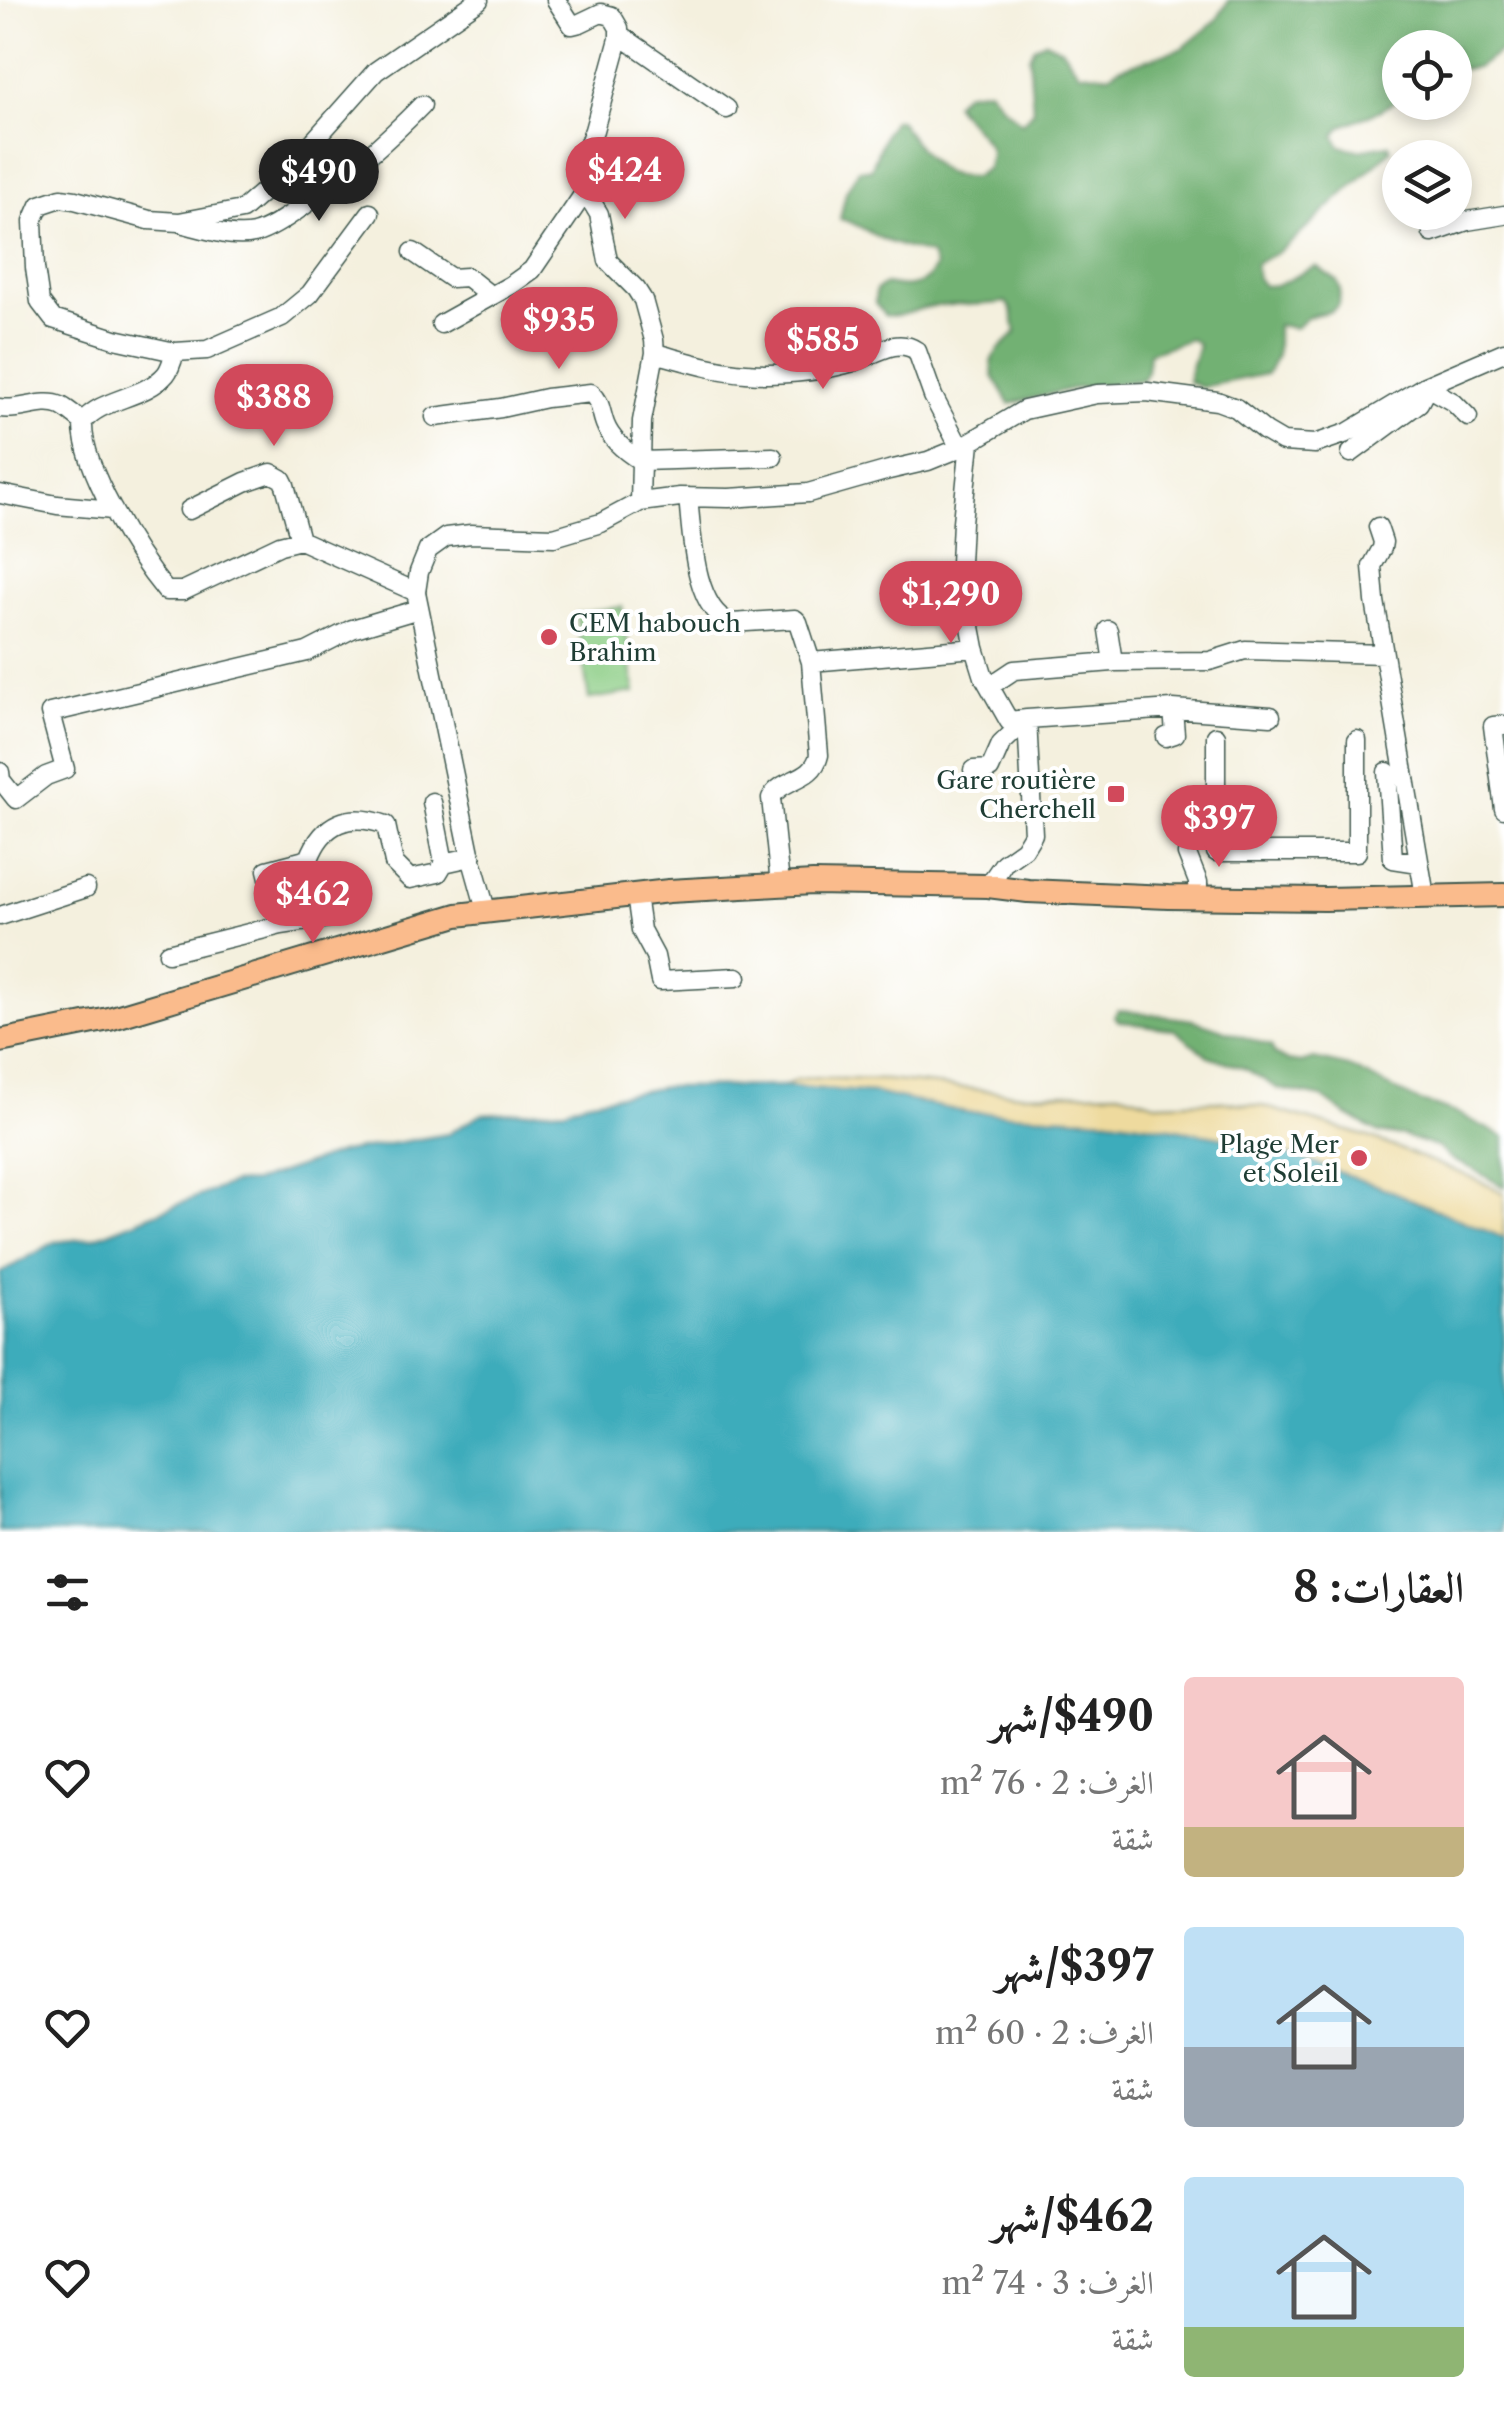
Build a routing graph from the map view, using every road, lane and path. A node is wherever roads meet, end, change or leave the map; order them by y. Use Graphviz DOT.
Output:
graph roads {
  1 [pos="479,0"];
  2 [pos="556,0"];
  3 [pos="620,35"];
  4 [pos="422,106"];
  5 [pos="727,109"];
  6 [pos="585,192"];
  7 [pos="370,213"];
  8 [pos="1504,215"];
  9 [pos="178,222"];
  10 [pos="1432,233"];
  11 [pos="413,252"];
  12 [pos="490,296"];
  13 [pos="441,324"];
  14 [pos="175,352"];
  15 [pos="1504,352"];
  16 [pos="655,353"];
  17 [pos="1425,386"];
  18 [pos="0,408"];
  19 [pos="435,417"];
  20 [pos="1468,417"];
  21 [pos="83,422"];
  22 [pos="965,445"];
  23 [pos="1351,453"];
  24 [pos="774,457"];
  25 [pos="641,461"];
  26 [pos="0,494"];
  27 [pos="688,497"];
  28 [pos="640,502"];
  29 [pos="113,510"];
  30 [pos="188,510"];
  31 [pos="1378,527"];
  32 [pos="300,540"];
  33 [pos="418,601"];
  34 [pos="1108,630"];
  35 [pos="976,648"];
  36 [pos="1384,654"];
  37 [pos="810,662"];
  38 [pos="1113,662"];
  39 [pos="990,686"];
  40 [pos="1173,709"];
  41 [pos="1271,716"];
  42 [pos="1504,725"];
  43 [pos="1020,727"];
  44 [pos="1216,736"];
  45 [pos="1166,737"];
  46 [pos="1357,740"];
  47 [pos="974,770"];
  48 [pos="0,772"];
  49 [pos="1387,772"];
  50 [pos="1,780"];
  51 [pos="432,802"];
  52 [pos="1504,809"];
  53 [pos="1216,852"];
  54 [pos="1187,854"];
  55 [pos="471,857"];
  56 [pos="444,863"];
  57 [pos="1419,863"];
  58 [pos="780,884"];
  59 [pos="988,886"];
  60 [pos="86,888"];
  61 [pos="1198,889"];
  62 [pos="636,895"];
  63 [pos="1504,895"];
  64 [pos="1424,896"];
  65 [pos="486,910"];
  66 [pos="0,916"];
  67 [pos="334,917"];
  68 [pos="281,926"];
  69 [pos="168,954"];
  70 [pos="736,977"];
  71 [pos="0,1041"];
  1 -- 9 [label="street"];
  2 -- 3 [label="street"];
  3 -- 5 [label="street"];
  3 -- 6 [label="street"];
  4 -- 9 [label="street"];
  6 -- 12 [label="street"];
  6 -- 16 [label="street"];
  7 -- 14 [label="street"];
  8 -- 10 [label="street"];
  9 -- 14 [label="street"];
  11 -- 12 [label="street"];
  12 -- 13 [label="street"];
  14 -- 21 [label="street"];
  15 -- 17 [label="street"];
  16 -- 22 [label="street"];
  16 -- 25 [label="street"];
  17 -- 20 [label="street"];
  17 -- 22 [label="street"];
  17 -- 23 [label="street"];
  18 -- 21 [label="street"];
  19 -- 25 [label="street"];
  21 -- 29 [label="street"];
  22 -- 27 [label="street"];
  22 -- 35 [label="street"];
  24 -- 25 [label="street"];
  25 -- 28 [label="street"];
  26 -- 29 [label="street"];
  27 -- 28 [label="street"];
  27 -- 37 [label="street"];
  28 -- 33 [label="street"];
  29 -- 32 [label="street"];
  30 -- 32 [label="street"];
  31 -- 36 [label="street"];
  32 -- 33 [label="street"];
  33 -- 50 [label="street"];
  33 -- 55 [label="street"];
  34 -- 38 [label="street"];
  35 -- 37 [label="street"];
  35 -- 39 [label="street"];
  36 -- 38 [label="street"];
  36 -- 57 [label="street"];
  37 -- 58 [label="street"];
  38 -- 39 [label="street"];
  39 -- 43 [label="street"];
  40 -- 41 [label="street"];
  40 -- 43 [label="street"];
  40 -- 45 [label="street"];
  42 -- 52 [label="street"];
  43 -- 47 [label="street"];
  43 -- 59 [label="street"];
  44 -- 53 [label="street"];
  46 -- 53 [label="street"];
  48 -- 50 [label="street"];
  49 -- 57 [label="street"];
  51 -- 56 [label="street"];
  53 -- 61 [label="street"];
  54 -- 61 [label="street"];
  55 -- 56 [label="street"];
  55 -- 65 [label="street"];
  56 -- 68 [label="street"];
  57 -- 64 [label="street"];
  58 -- 59 [label="main road"];
  58 -- 62 [label="main road"];
  59 -- 61 [label="main road"];
  60 -- 66 [label="street"];
  61 -- 64 [label="main road"];
  62 -- 65 [label="main road"];
  62 -- 70 [label="street"];
  63 -- 64 [label="main road"];
  65 -- 71 [label="main road"];
  67 -- 68 [label="street"];
  68 -- 69 [label="street"];
}
